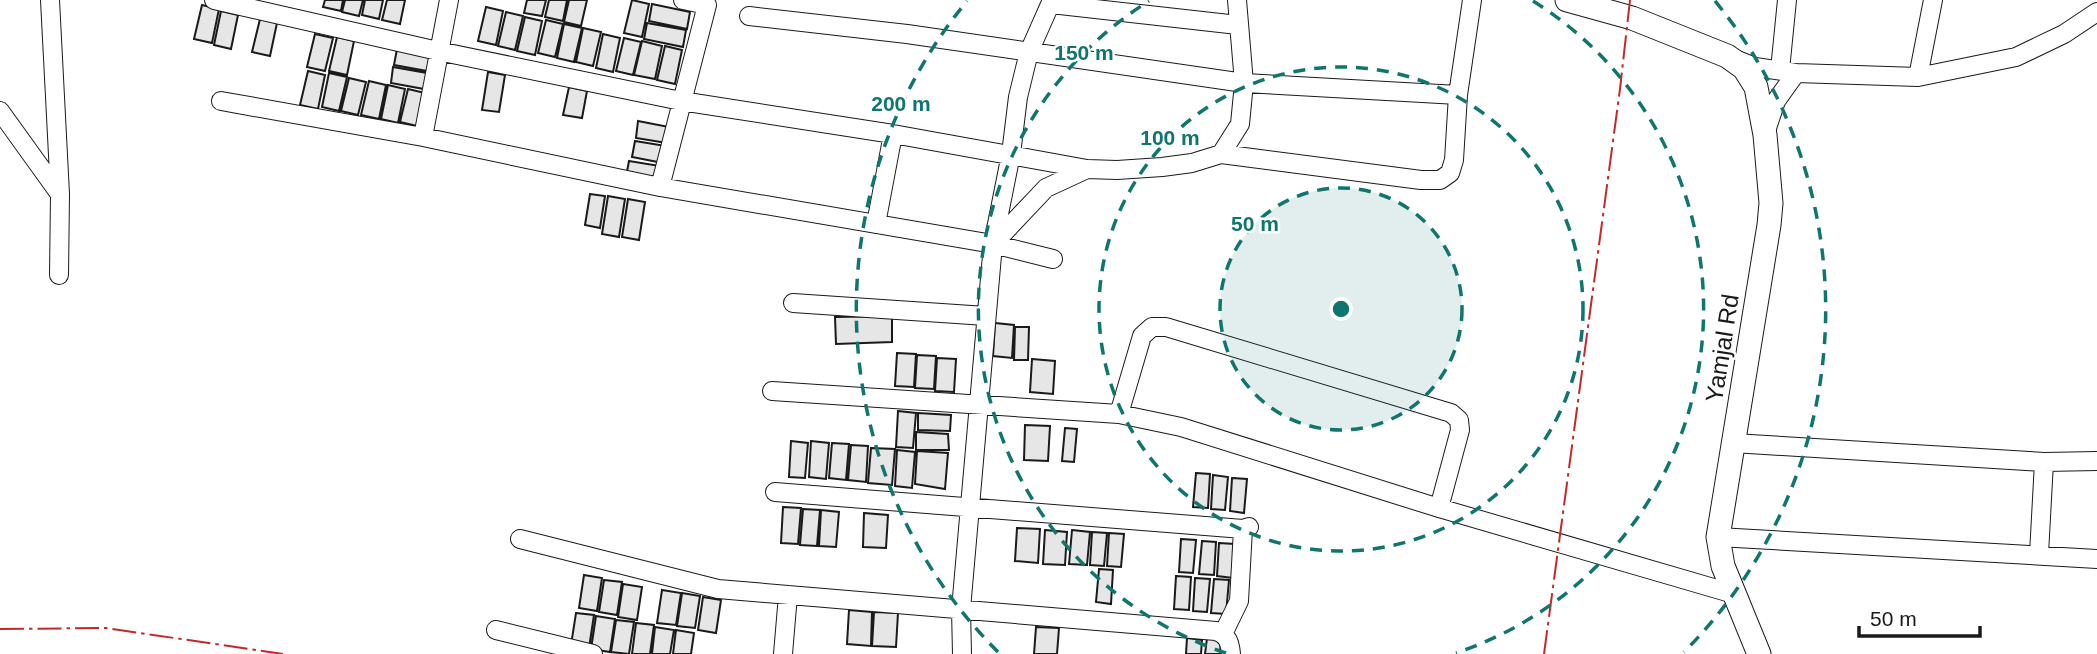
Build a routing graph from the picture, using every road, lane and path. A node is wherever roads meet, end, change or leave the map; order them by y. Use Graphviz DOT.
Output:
graph roads {
  1 [pos="50,0"];
  2 [pos="214,0"];
  3 [pos="449,0"];
  4 [pos="682,0"];
  5 [pos="1237,0"];
  6 [pos="1472,0"];
  7 [pos="1567,0"];
  8 [pos="1787,0"];
  9 [pos="1933,0"];
  10 [pos="1052,2"];
  11 [pos="1144,8"];
  12 [pos="1633,9"];
  13 [pos="2097,12"];
  14 [pos="749,16"];
  15 [pos="1238,25"];
  16 [pos="438,51"];
  17 [pos="1029,52"];
  18 [pos="1727,56"];
  19 [pos="1788,72"];
  20 [pos="1918,77"];
  21 [pos="1244,83"];
  22 [pos="1458,95"];
  23 [pos="220,101"];
  24 [pos="681,101"];
  25 [pos="0,111"];
  26 [pos="892,134"];
  27 [pos="1765,135"];
  28 [pos="423,137"];
  29 [pos="1011,154"];
  30 [pos="1221,154"];
  31 [pos="1087,169"];
  32 [pos="660,187"];
  33 [pos="60,194"];
  34 [pos="876,224"];
  35 [pos="993,244"];
  36 [pos="1053,259"];
  37 [pos="59,275"];
  38 [pos="793,303"];
  39 [pos="986,316"];
  40 [pos="772,391"];
  41 [pos="979,404"];
  42 [pos="1119,414"];
  43 [pos="1733,443"];
  44 [pos="2097,461"];
  45 [pos="2044,462"];
  46 [pos="775,492"];
  47 [pos="970,507"];
  48 [pos="1439,509"];
  49 [pos="1718,537"];
  50 [pos="520,540"];
  51 [pos="2039,554"];
  52 [pos="2097,559"];
  53 [pos="1734,594"];
  54 [pos="788,595"];
  55 [pos="961,609"];
  56 [pos="496,630"];
  57 [pos="1223,634"];
  58 [pos="593,654"];
  59 [pos="783,654"];
  60 [pos="962,654"];
  61 [pos="1231,654"];
  62 [pos="1759,654"];
  1 -- 33 [label="street"];
  2 -- 16 [label="street"];
  3 -- 16 [label="street"];
  4 -- 24 [label="street"];
  5 -- 15 [label="street"];
  6 -- 22 [label="street"];
  7 -- 12 [label="main road"];
  8 -- 19 [label="street"];
  9 -- 20 [label="street"];
  10 -- 11 [label="street"];
  10 -- 17 [label="street"];
  11 -- 15 [label="street"];
  12 -- 18 [label="main road"];
  13 -- 20 [label="street"];
  14 -- 17 [label="street"];
  15 -- 21 [label="street"];
  16 -- 24 [label="street"];
  16 -- 28 [label="street"];
  17 -- 21 [label="street"];
  17 -- 29 [label="street"];
  18 -- 19 [label="street"];
  18 -- 27 [label="main road, Yamjal Rd"];
  19 -- 20 [label="street"];
  19 -- 27 [label="street"];
  21 -- 22 [label="street"];
  21 -- 30 [label="street"];
  22 -- 30 [label="street"];
  23 -- 28 [label="street"];
  24 -- 26 [label="street"];
  24 -- 32 [label="street"];
  25 -- 33 [label="street"];
  26 -- 29 [label="street"];
  26 -- 34 [label="street"];
  27 -- 43 [label="main road, Yamjal Rd"];
  28 -- 32 [label="street"];
  29 -- 31 [label="street"];
  29 -- 35 [label="street"];
  30 -- 31 [label="street"];
  31 -- 35 [label="street"];
  32 -- 34 [label="street"];
  33 -- 37 [label="street"];
  34 -- 35 [label="street"];
  35 -- 36 [label="street"];
  35 -- 39 [label="street"];
  38 -- 39 [label="street"];
  39 -- 41 [label="street"];
  40 -- 41 [label="street"];
  41 -- 42 [label="street"];
  41 -- 47 [label="street"];
  42 -- 48 [label="street"];
  42 -- 48 [label="street"];
  43 -- 45 [label="street"];
  43 -- 49 [label="main road, Yamjal Rd"];
  44 -- 45 [label="street"];
  45 -- 51 [label="street"];
  46 -- 47 [label="street"];
  47 -- 55 [label="street"];
  47 -- 57 [label="street"];
  48 -- 53 [label="street"];
  49 -- 51 [label="street"];
  49 -- 53 [label="main road, Yamjal Rd"];
  50 -- 54 [label="street"];
  51 -- 52 [label="street"];
  53 -- 62 [label="main road, Yamjal Rd"];
  54 -- 55 [label="street"];
  54 -- 59 [label="street"];
  55 -- 57 [label="street"];
  55 -- 60 [label="street"];
  56 -- 58 [label="street"];
  57 -- 61 [label="street"];
}
